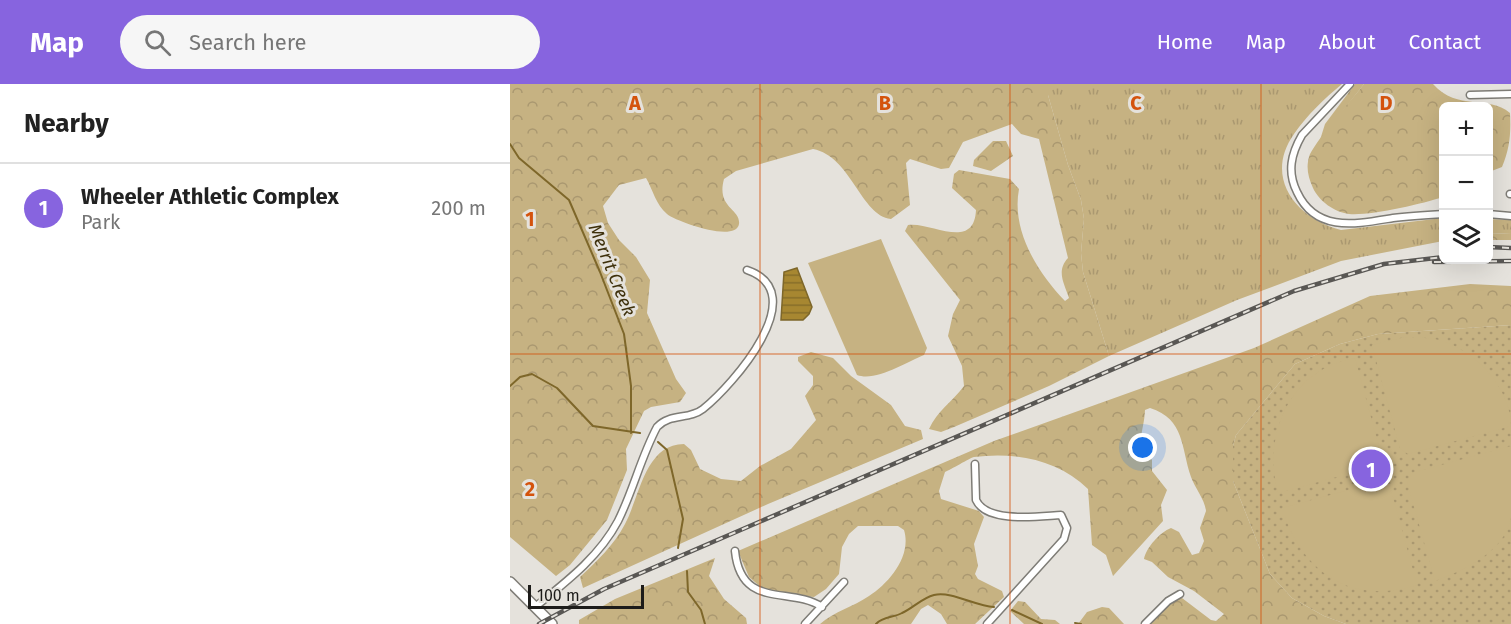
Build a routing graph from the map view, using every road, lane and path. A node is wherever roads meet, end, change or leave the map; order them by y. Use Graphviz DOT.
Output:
graph roads {
  1 [pos="1350,84"];
  2 [pos="1511,94"];
  3 [pos="1470,95"];
  4 [pos="1439,214"];
  5 [pos="1493,214"];
  6 [pos="1511,216"];
  7 [pos="747,270"];
  8 [pos="975,464"];
  9 [pos="735,551"];
  10 [pos="510,582"];
  11 [pos="844,582"];
  12 [pos="1180,594"];
  13 [pos="535,607"];
  14 [pos="822,607"];
  15 [pos="552,624"];
  16 [pos="805,624"];
  17 [pos="987,624"];
  18 [pos="1145,624"];
  1 -- 4 [label="street"];
  2 -- 3 [label="street"];
  5 -- 6 [label="street"];
  7 -- 13 [label="street"];
  8 -- 17 [label="street"];
  9 -- 14 [label="street"];
  10 -- 13 [label="main road"];
  11 -- 14 [label="street"];
  12 -- 18 [label="street"];
  13 -- 15 [label="main road"];
  14 -- 16 [label="street"];
}
